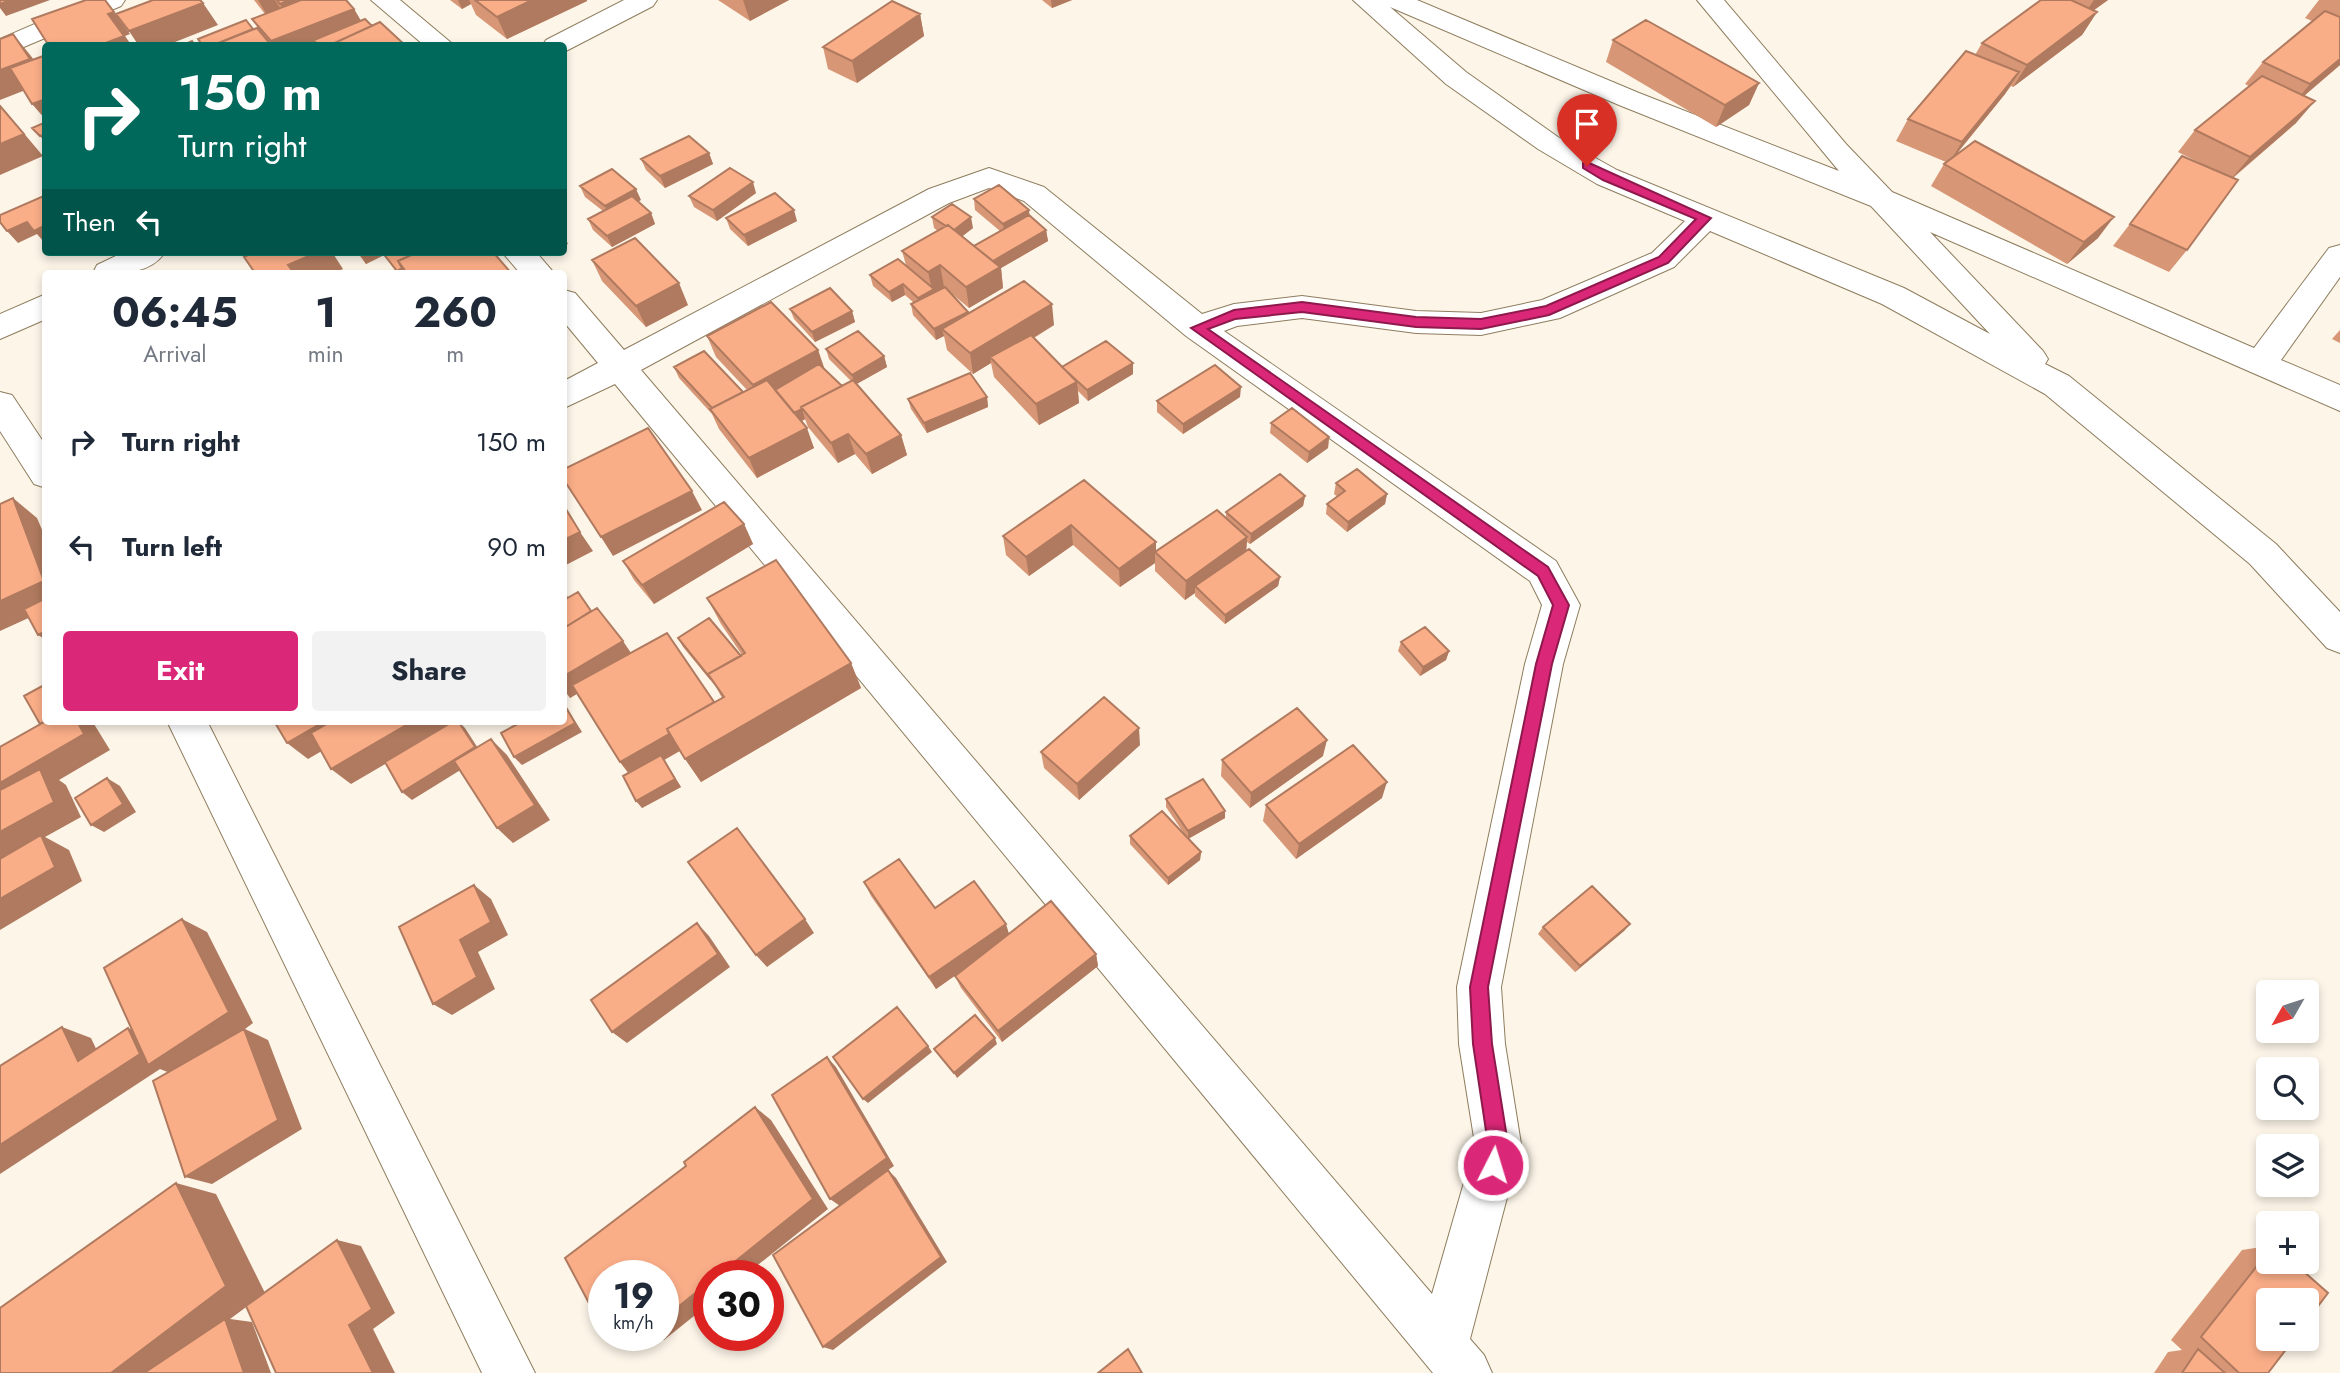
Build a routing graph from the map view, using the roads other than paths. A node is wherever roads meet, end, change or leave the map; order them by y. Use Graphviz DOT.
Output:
graph roads {
  1 [pos="112,0"];
  2 [pos="384,0"];
  3 [pos="644,0"];
  4 [pos="1366,0"];
  5 [pos="1395,0"];
  6 [pos="1710,0"];
  7 [pos="437,42"];
  8 [pos="563,42"];
  9 [pos="0,49"];
  10 [pos="1880,198"];
  11 [pos="1705,218"];
  12 [pos="2340,255"];
  13 [pos="142,256"];
  14 [pos="521,256"];
  15 [pos="114,270"];
  16 [pos="536,270"];
  17 [pos="567,304"];
  18 [pos="42,307"];
  19 [pos="0,328"];
  20 [pos="1197,328"];
  21 [pos="2260,364"];
  22 [pos="621,367"];
  23 [pos="2057,386"];
  24 [pos="567,394"];
  25 [pos="2340,399"];
  26 [pos="0,404"];
  27 [pos="42,469"];
  28 [pos="2340,637"];
  29 [pos="189,725"];
  30 [pos="1454,1359"];
  31 [pos="509,1373"];
  1 -- 9 [label="street"];
  2 -- 7 [label="street"];
  3 -- 8 [label="street"];
  4 -- 11 [label="street"];
  5 -- 10 [label="street"];
  6 -- 10 [label="street"];
  10 -- 21 [label="street"];
  10 -- 23 [label="street"];
  11 -- 20 [label="street"];
  11 -- 23 [label="street"];
  12 -- 21 [label="street"];
  13 -- 15 [label="street"];
  14 -- 16 [label="street"];
  17 -- 22 [label="street"];
  18 -- 19 [label="street"];
  20 -- 22 [label="street"];
  20 -- 30 [label="street"];
  21 -- 25 [label="street"];
  22 -- 24 [label="street"];
  22 -- 30 [label="street"];
  23 -- 28 [label="street"];
  26 -- 27 [label="street"];
  29 -- 31 [label="street"];
}
